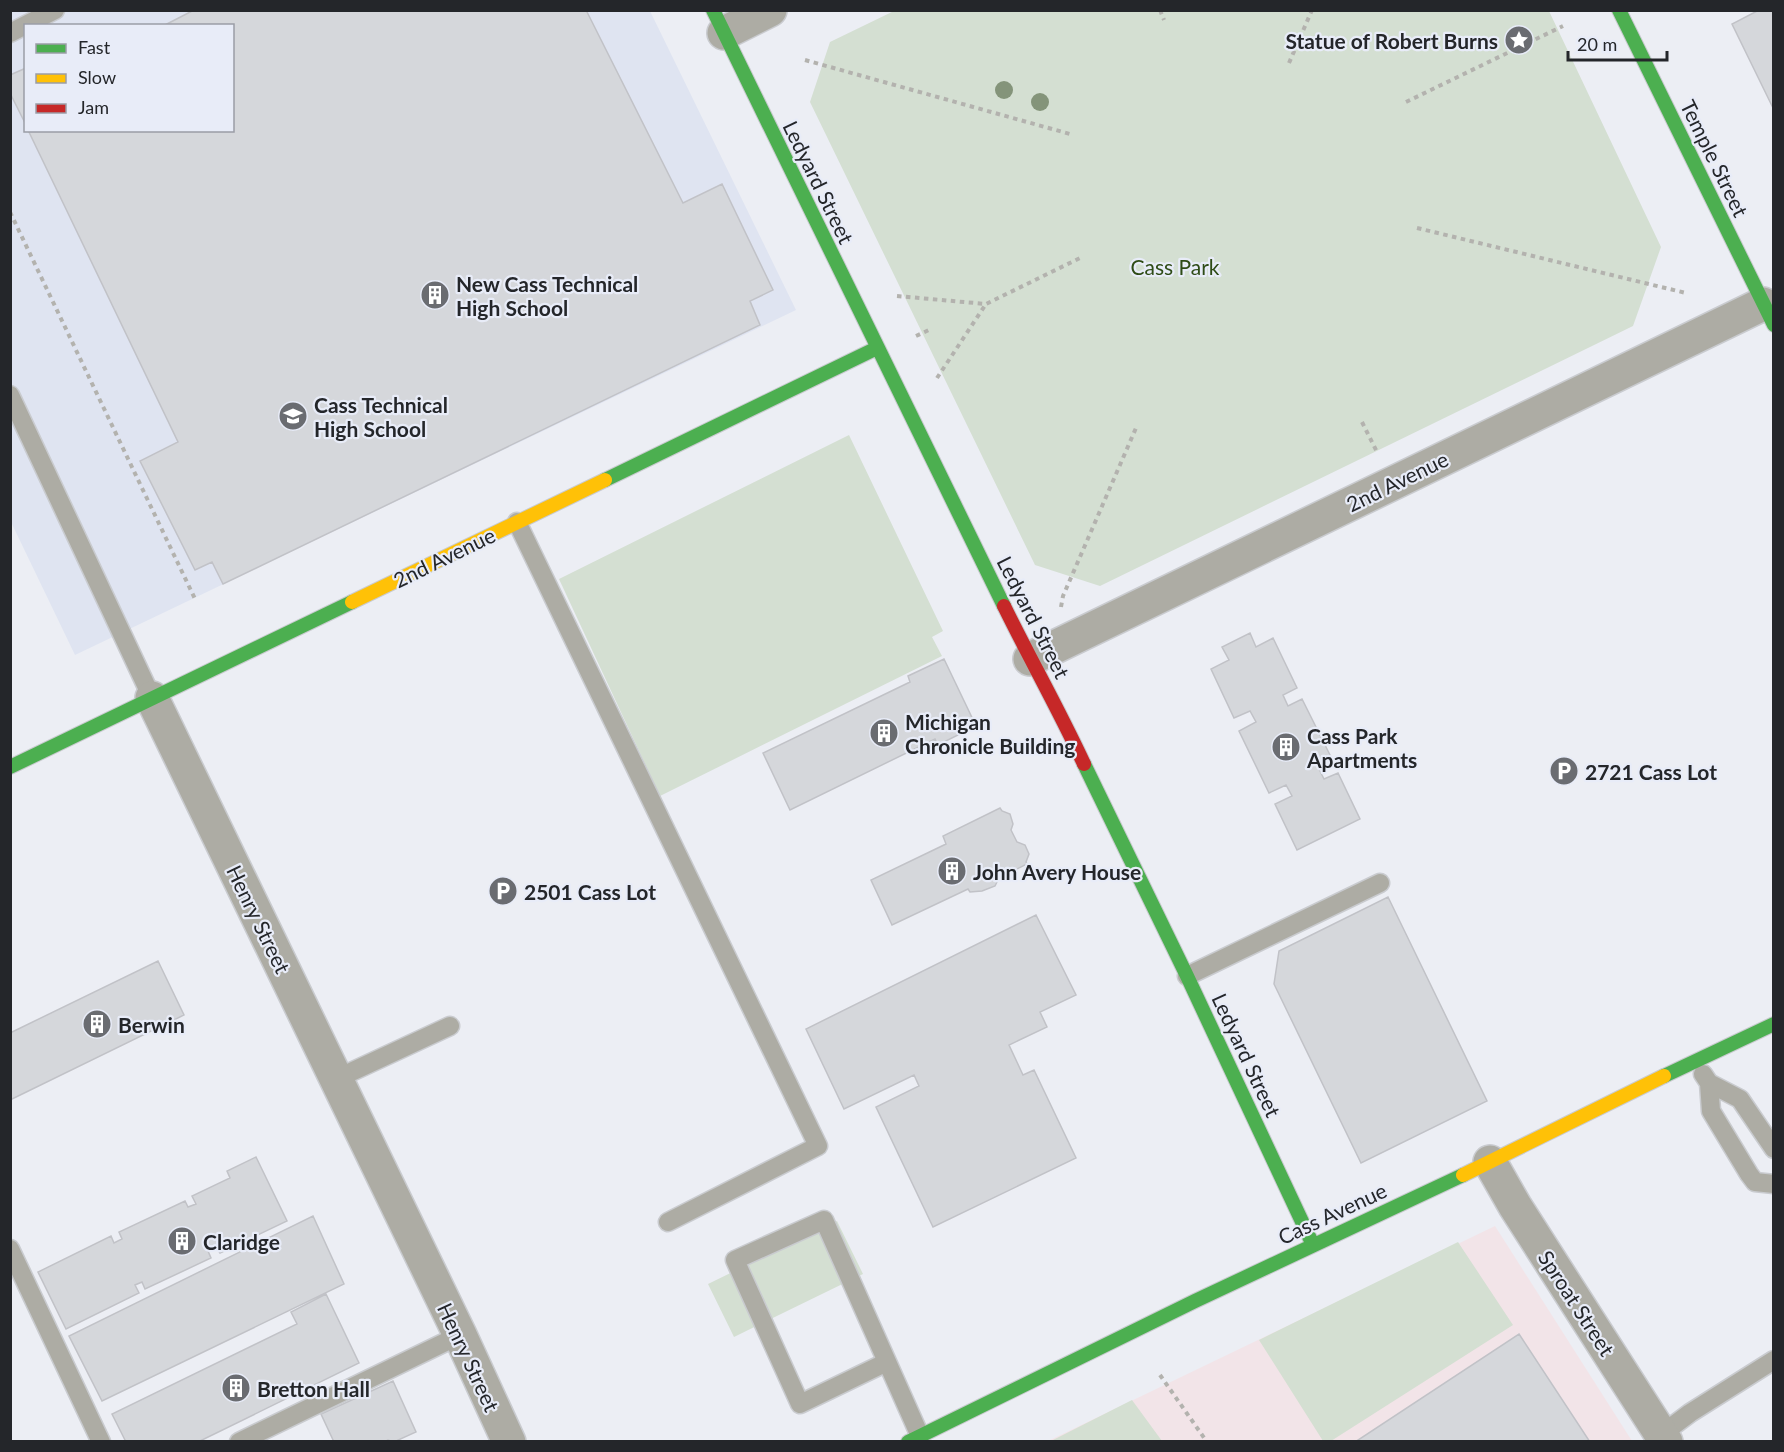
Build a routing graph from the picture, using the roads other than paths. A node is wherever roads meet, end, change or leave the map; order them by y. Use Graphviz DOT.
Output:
graph roads {
  1 [pos="55,10"];
  2 [pos="770,10"];
  3 [pos="1619,10"];
  4 [pos="719,22"];
  5 [pos="28,24"];
  6 [pos="24,26"];
  7 [pos="10,33"];
  8 [pos="1768,314"];
  9 [pos="877,348"];
  10 [pos="10,395"];
  11 [pos="517,522"];
  12 [pos="1030,658"];
  13 [pos="152,698"];
  14 [pos="10,767"];
  15 [pos="1380,883"];
  16 [pos="1188,976"];
  17 [pos="1773,1024"];
  18 [pos="450,1026"];
  19 [pos="1694,1061"];
  20 [pos="336,1079"];
  21 [pos="1709,1083"];
  22 [pos="1773,1149"];
  23 [pos="1490,1162"];
  24 [pos="1773,1184"];
  25 [pos="668,1222"];
  26 [pos="1313,1245"];
  27 [pos="10,1249"];
  28 [pos="460,1335"];
  29 [pos="1773,1360"];
  30 [pos="887,1362"];
  31 [pos="914,1438"];
  32 [pos="1664,1438"];
  33 [pos="101,1442"];
  34 [pos="239,1442"];
  35 [pos="509,1442"];
  1 -- 5 [label="lane"];
  2 -- 4 [label="street"];
  3 -- 8 [label="street, Temple Street"];
  4 -- 9 [label="street, Ledyard Street"];
  6 -- 7 [label="lane"];
  8 -- 12 [label="street, 2nd Avenue"];
  9 -- 11 [label="street, 2nd Avenue"];
  9 -- 12 [label="street, Ledyard Street"];
  10 -- 13 [label="lane, Henry Street"];
  11 -- 13 [label="street, 2nd Avenue"];
  11 -- 25 [label="lane"];
  12 -- 16 [label="street, Ledyard Street"];
  13 -- 14 [label="street, 2nd Avenue"];
  13 -- 20 [label="street, Henry Street"];
  15 -- 16 [label="lane"];
  16 -- 26 [label="street, Ledyard Street"];
  17 -- 19 [label="street, Cass Avenue"];
  18 -- 20 [label="lane"];
  19 -- 21 [label="lane"];
  19 -- 23 [label="street, Cass Avenue"];
  20 -- 28 [label="street, Henry Street"];
  21 -- 22 [label="lane"];
  21 -- 24 [label="lane"];
  23 -- 26 [label="street, Cass Avenue"];
  23 -- 32 [label="street, Sproat Street"];
  26 -- 31 [label="street, Cass Avenue"];
  27 -- 33 [label="lane"];
  28 -- 34 [label="lane"];
  28 -- 35 [label="street, Henry Street"];
  29 -- 32 [label="lane"];
  30 -- 30 [label="lane"];
  30 -- 31 [label="lane"];
}
